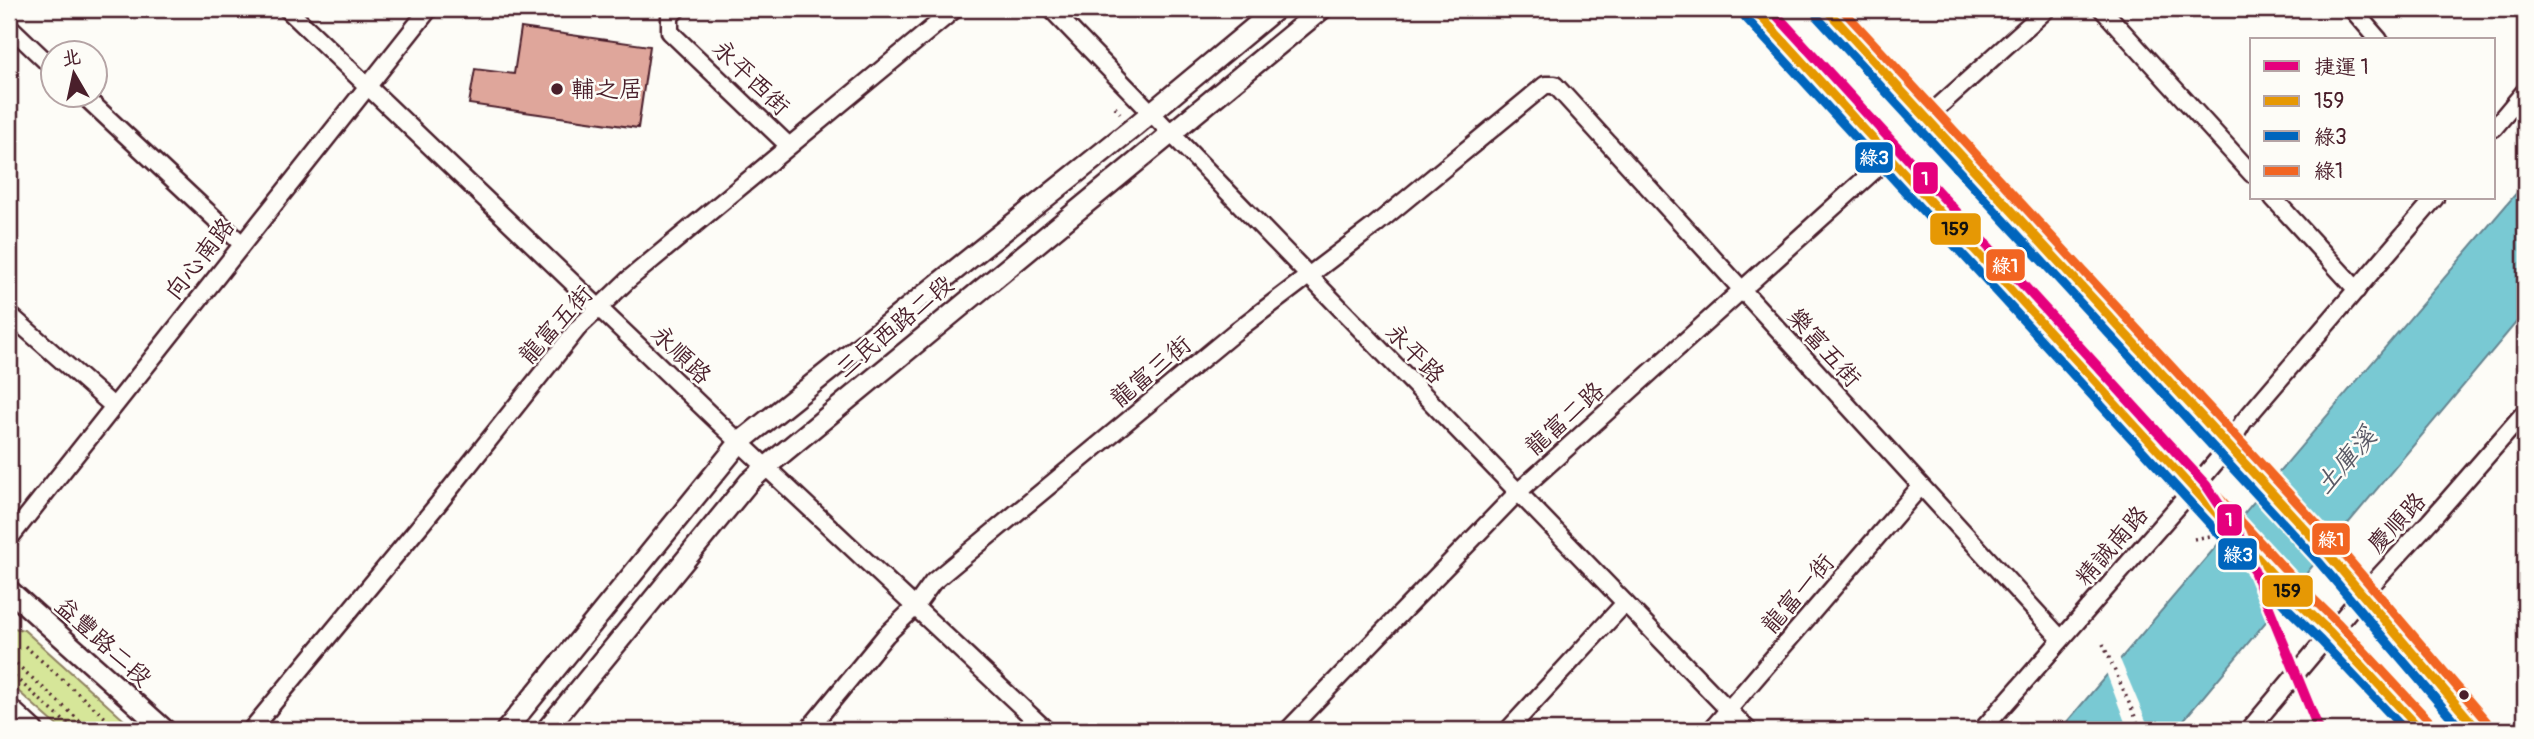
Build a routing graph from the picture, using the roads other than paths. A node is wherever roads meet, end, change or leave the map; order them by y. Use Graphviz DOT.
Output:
graph roads {
  1 [pos="287,9"];
  2 [pos="429,9"];
  3 [pos="677,9"];
  4 [pos="956,9"];
  5 [pos="1051,9"];
  6 [pos="1276,9"];
  7 [pos="1322,9"];
  8 [pos="1754,9"];
  9 [pos="1826,9"];
  10 [pos="2047,9"];
  11 [pos="2102,9"];
  12 [pos="2352,9"];
  13 [pos="9,26"];
  14 [pos="2377,38"];
  15 [pos="38,54"];
  16 [pos="368,85"];
  17 [pos="1555,85"];
  18 [pos="2525,90"];
  19 [pos="97,108"];
  20 [pos="1150,112"];
  21 [pos="1927,117"];
  22 [pos="2496,126"];
  23 [pos="1169,133"];
  24 [pos="789,146"];
  25 [pos="1889,157"];
  26 [pos="2250,172"];
  27 [pos="2275,200"];
  28 [pos="2433,200"];
  29 [pos="242,244"];
  30 [pos="1307,276"];
  31 [pos="1741,290"];
  32 [pos="2357,290"];
  33 [pos="600,308"];
  34 [pos="9,314"];
  35 [pos="113,406"];
  36 [pos="2525,412"];
  37 [pos="740,442"];
  38 [pos="2229,446"];
  39 [pos="766,467"];
  40 [pos="1920,487"];
  41 [pos="2194,488"];
  42 [pos="1517,493"];
  43 [pos="9,539"];
  44 [pos="9,590"];
  45 [pos="2362,594"];
  46 [pos="1625,603"];
  47 [pos="915,608"];
  48 [pos="2330,632"];
  49 [pos="2061,639"];
  50 [pos="9,708"];
  51 [pos="1728,710"];
  52 [pos="33,730"];
  53 [pos="165,730"];
  54 [pos="251,730"];
  55 [pos="506,730"];
  56 [pos="546,730"];
  57 [pos="808,730"];
  58 [pos="1046,730"];
  59 [pos="1288,730"];
  60 [pos="1508,730"];
  61 [pos="1711,730"];
  62 [pos="1748,730"];
  63 [pos="1982,730"];
  64 [pos="2249,730"];
  65 [pos="2421,730"];
  66 [pos="2478,730"];
  1 -- 16 [label="street, 永順路"];
  2 -- 16 [label="street, 向心南路"];
  3 -- 24 [label="street, 永平西街"];
  4 -- 24 [label="street, 龍富五街"];
  5 -- 20 [label="street, 永平路"];
  6 -- 20 [label="street, 三民西路二段"];
  7 -- 23 [label="street, 三民西路二段"];
  8 -- 25 [label="main road"];
  9 -- 21 [label="main road"];
  10 -- 21 [label="street"];
  11 -- 26 [label="street"];
  12 -- 14 [label="street"];
  13 -- 15 [label="street"];
  16 -- 29 [label="street, 向心南路"];
  16 -- 33 [label="street, 永順路"];
  17 -- 30 [label="street, 龍富三街"];
  17 -- 31 [label="street, 樂富五街"];
  18 -- 22 [label="street"];
  19 -- 29 [label="street"];
  20 -- 23 [label="street, 永平路"];
  20 -- 37 [label="street, 三民西路二段"];
  21 -- 38 [label="main road"];
  23 -- 30 [label="street, 永平路"];
  23 -- 39 [label="street, 三民西路二段"];
  24 -- 33 [label="street, 龍富五街"];
  25 -- 31 [label="street, 龍富二路"];
  25 -- 41 [label="main road"];
  27 -- 32 [label="street"];
  28 -- 32 [label="street, 精誠南路"];
  29 -- 35 [label="street, 向心南路"];
  30 -- 42 [label="street, 永平路"];
  30 -- 47 [label="street, 龍富三街"];
  31 -- 40 [label="street, 樂富五街"];
  31 -- 42 [label="street, 龍富二路"];
  32 -- 38 [label="street, 精誠南路"];
  33 -- 37 [label="street, 永順路"];
  33 -- 54 [label="street, 龍富五街"];
  34 -- 35 [label="street"];
  35 -- 43 [label="street, 向心南路"];
  36 -- 45 [label="street, 慶順路"];
  37 -- 39 [label="street, 永順路"];
  37 -- 55 [label="street, 三民西路二段"];
  38 -- 41 [label="street, 精誠南路"];
  38 -- 45 [label="main road"];
  39 -- 47 [label="street, 永順路"];
  39 -- 56 [label="street, 三民西路二段"];
  40 -- 49 [label="street, 樂富五街"];
  40 -- 51 [label="street, 龍富一街"];
  41 -- 48 [label="main road"];
  41 -- 49 [label="street, 精誠南路"];
  42 -- 46 [label="street, 永平路"];
  42 -- 59 [label="street, 龍富二路"];
  44 -- 53 [label="street, 益豐路二段"];
  45 -- 48 [label="street, 慶順路"];
  45 -- 66 [label="main road"];
  46 -- 51 [label="street, 永平路"];
  46 -- 60 [label="street"];
  47 -- 57 [label="street, 龍富三街"];
  47 -- 58 [label="street, 永順路"];
  48 -- 64 [label="street, 慶順路"];
  48 -- 65 [label="main road"];
  49 -- 63 [label="street, 精誠南路"];
  50 -- 52 [label="street"];
  51 -- 61 [label="street, 龍富一街"];
  51 -- 62 [label="street, 永平路"];
}
